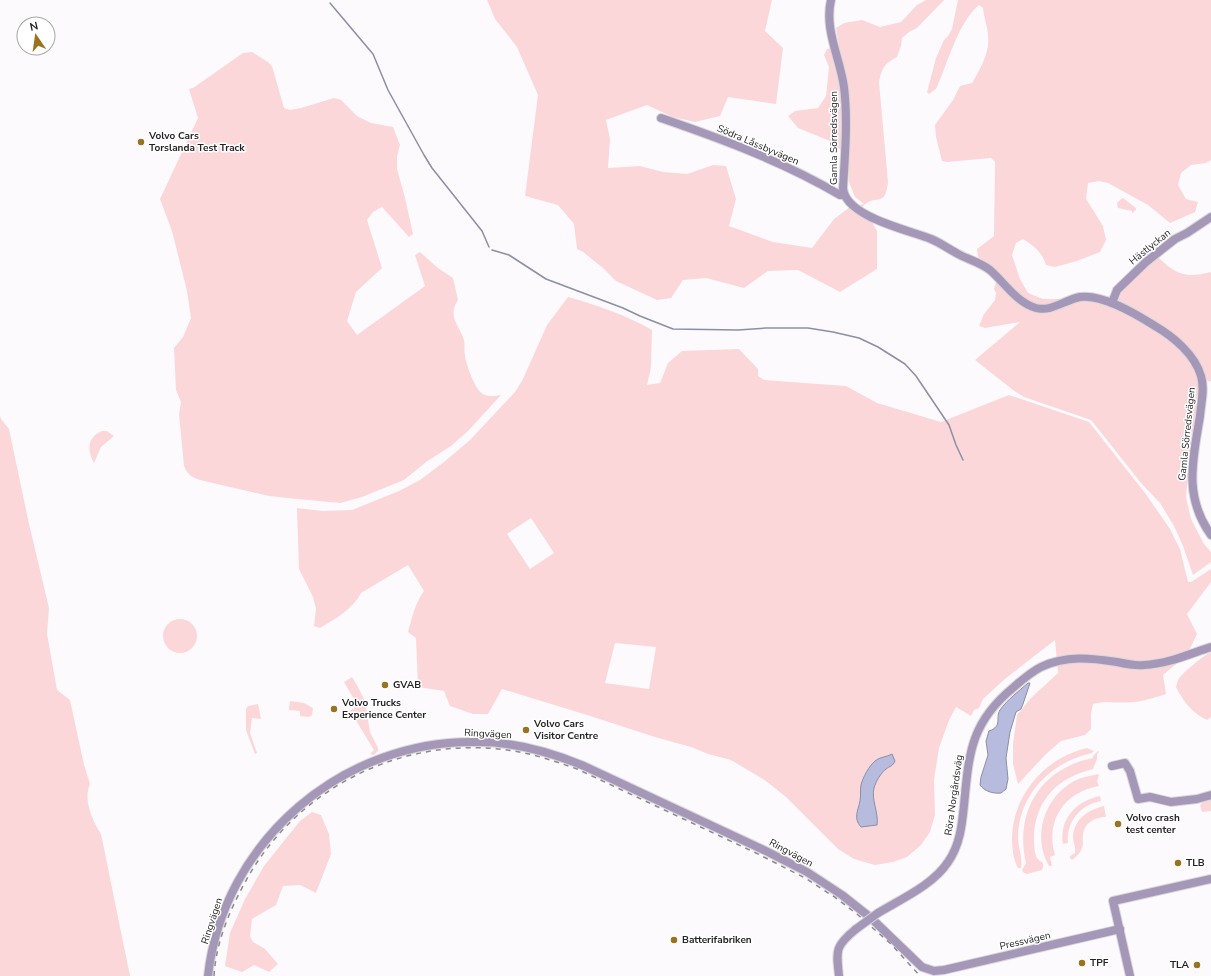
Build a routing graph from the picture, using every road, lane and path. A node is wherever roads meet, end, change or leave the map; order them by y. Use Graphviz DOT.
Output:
graph roads {
  1 [pos="831,0"];
  2 [pos="661,118"];
  3 [pos="844,195"];
  4 [pos="1211,216"];
  5 [pos="1112,304"];
  6 [pos="1211,535"];
  7 [pos="1211,646"];
  8 [pos="1112,766"];
  9 [pos="1211,795"];
  10 [pos="1211,879"];
  11 [pos="1120,929"];
  12 [pos="922,967"];
  13 [pos="934,974"];
  14 [pos="208,976"];
  15 [pos="839,976"];
  16 [pos="1130,976"];
  1 -- 3 [label="street, Gamla Sörredsvägen"];
  2 -- 3 [label="street, Södra Låssbyvägen"];
  3 -- 5 [label="street, Gamla Sörredsvägen"];
  4 -- 5 [label="street, Hästlyckan"];
  5 -- 6 [label="street, Gamla Sörredsvägen"];
  7 -- 15 [label="street, Röra Norgårdsväg, bridge"];
  8 -- 9 [label="street"];
  10 -- 11 [label="street"];
  11 -- 13 [label="street, Pressvägen"];
  11 -- 16 [label="street"];
  12 -- 13 [label="street, Pressvägen"];
  12 -- 14 [label="street, Ringvägen"];
}
